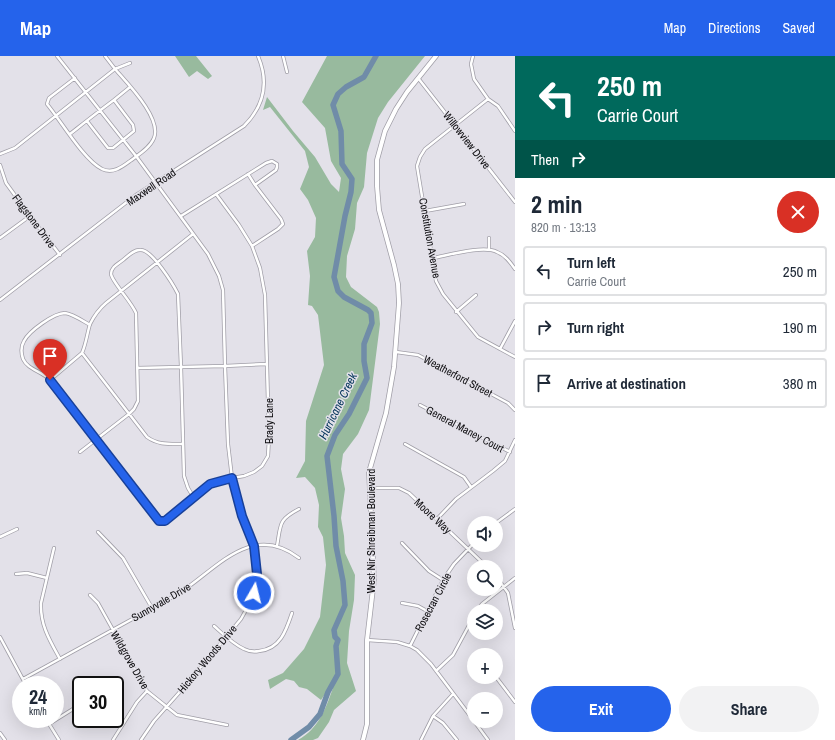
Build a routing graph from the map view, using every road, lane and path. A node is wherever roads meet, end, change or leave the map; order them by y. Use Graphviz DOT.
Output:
graph roads {
  1 [pos="57,56"];
  2 [pos="105,56"];
  3 [pos="259,56"];
  4 [pos="284,56"];
  5 [pos="436,56"];
  6 [pos="473,56"];
  7 [pos="130,63"];
  8 [pos="115,69"];
  9 [pos="287,72"];
  10 [pos="75,78"];
  11 [pos="418,78"];
  12 [pos="130,87"];
  13 [pos="86,92"];
  14 [pos="488,98"];
  15 [pos="114,100"];
  16 [pos="100,110"];
  17 [pos="56,115"];
  18 [pos="87,121"];
  19 [pos="456,125"];
  20 [pos="515,131"];
  21 [pos="70,134"];
  22 [pos="124,140"];
  23 [pos="0,154"];
  24 [pos="136,156"];
  25 [pos="0,165"];
  26 [pos="248,174"];
  27 [pos="156,182"];
  28 [pos="255,185"];
  29 [pos="216,194"];
  30 [pos="515,202"];
  31 [pos="464,204"];
  32 [pos="425,211"];
  33 [pos="30,216"];
  34 [pos="181,216"];
  35 [pos="193,234"];
  36 [pos="0,238"];
  37 [pos="489,238"];
  38 [pos="252,246"];
  39 [pos="489,249"];
  40 [pos="60,255"];
  41 [pos="433,258"];
  42 [pos="157,263"];
  43 [pos="515,269"];
  44 [pos="122,291"];
  45 [pos="476,295"];
  46 [pos="0,300"];
  47 [pos="456,312"];
  48 [pos="515,321"];
  49 [pos="90,325"];
  50 [pos="500,349"];
  51 [pos="396,352"];
  52 [pos="82,353"];
  53 [pos="515,357"];
  54 [pos="267,364"];
  55 [pos="225,366"];
  56 [pos="181,367"];
  57 [pos="138,368"];
  58 [pos="50,380"];
  59 [pos="420,405"];
  60 [pos="515,410"];
  61 [pos="129,414"];
  62 [pos="96,440"];
  63 [pos="515,440"];
  64 [pos="183,444"];
  65 [pos="405,444"];
  66 [pos="80,452"];
  67 [pos="510,452"];
  68 [pos="232,478"];
  69 [pos="471,487"];
  70 [pos="369,488"];
  71 [pos="194,498"];
  72 [pos="299,509"];
  73 [pos="515,509"];
  74 [pos="503,518"];
  75 [pos="437,519"];
  76 [pos="17,529"];
  77 [pos="98,532"];
  78 [pos="0,537"];
  79 [pos="402,543"];
  80 [pos="254,546"];
  81 [pos="277,546"];
  82 [pos="54,548"];
  83 [pos="467,548"];
  84 [pos="467,550"];
  85 [pos="471,552"];
  86 [pos="299,558"];
  87 [pos="480,560"];
  88 [pos="16,574"];
  89 [pos="47,578"];
  90 [pos="515,578"];
  91 [pos="443,580"];
  92 [pos="504,587"];
  93 [pos="90,595"];
  94 [pos="402,603"];
  95 [pos="482,604"];
  96 [pos="152,608"];
  97 [pos="427,611"];
  98 [pos="292,613"];
  99 [pos="214,626"];
  100 [pos="515,628"];
  101 [pos="467,629"];
  102 [pos="113,630"];
  103 [pos="0,637"];
  104 [pos="227,637"];
  105 [pos="368,640"];
  106 [pos="410,646"];
  107 [pos="60,659"];
  108 [pos="436,671"];
  109 [pos="21,676"];
  110 [pos="29,676"];
  111 [pos="501,684"];
  112 [pos="147,691"];
  113 [pos="453,694"];
  114 [pos="515,702"];
  115 [pos="166,707"];
  116 [pos="467,712"];
  117 [pos="433,716"];
  118 [pos="227,725"];
  119 [pos="52,728"];
  120 [pos="479,728"];
  121 [pos="0,733"];
  122 [pos="4,740"];
  123 [pos="59,740"];
  124 [pos="113,740"];
  125 [pos="142,740"];
  126 [pos="362,740"];
  127 [pos="421,740"];
  128 [pos="457,740"];
  129 [pos="488,740"];
  1 -- 10 [label="street, Hickory Woods Drive"];
  2 -- 8 [label="street"];
  3 -- 27 [label="street, Maxwell Road"];
  4 -- 9 [label="street"];
  5 -- 11 [label="main road, West Nir Shreibman Boulevard"];
  6 -- 14 [label="street"];
  7 -- 8 [label="street"];
  8 -- 12 [label="street"];
  8 -- 13 [label="street"];
  10 -- 13 [label="street, Hickory Woods Drive"];
  10 -- 17 [label="street"];
  11 -- 19 [label="street, Willowview Drive"];
  11 -- 51 [label="main road, West Nir Shreibman Boulevard"];
  12 -- 15 [label="street"];
  12 -- 24 [label="street"];
  13 -- 16 [label="street, Hickory Woods Drive"];
  13 -- 17 [label="street"];
  14 -- 19 [label="street, Constitution Avenue"];
  14 -- 20 [label="street"];
  15 -- 16 [label="street"];
  15 -- 22 [label="street"];
  16 -- 18 [label="street"];
  16 -- 22 [label="street, Hickory Woods Drive"];
  17 -- 21 [label="street"];
  17 -- 23 [label="street"];
  18 -- 21 [label="street"];
  18 -- 22 [label="street"];
  19 -- 30 [label="street, Willowview Drive"];
  19 -- 32 [label="street, Constitution Avenue"];
  21 -- 24 [label="street"];
  22 -- 24 [label="street, Hickory Woods Drive"];
  24 -- 27 [label="street, Hickory Woods Drive"];
  25 -- 33 [label="street, Flagstone Drive"];
  26 -- 28 [label="street"];
  26 -- 28 [label="street"];
  26 -- 29 [label="street"];
  27 -- 34 [label="street, Hickory Woods Drive"];
  27 -- 40 [label="street, Maxwell Road"];
  28 -- 38 [label="street"];
  29 -- 34 [label="street"];
  29 -- 38 [label="street, Brady Lane"];
  31 -- 32 [label="street"];
  32 -- 41 [label="street, Constitution Avenue"];
  33 -- 36 [label="street"];
  33 -- 40 [label="street, Flagstone Drive"];
  34 -- 35 [label="street, Hickory Woods Drive"];
  35 -- 42 [label="street"];
  35 -- 55 [label="street, Hickory Woods Drive"];
  37 -- 39 [label="street"];
  38 -- 54 [label="street, Brady Lane"];
  39 -- 41 [label="street"];
  39 -- 43 [label="street"];
  40 -- 46 [label="street, Maxwell Road"];
  41 -- 47 [label="street, Constitution Avenue"];
  42 -- 44 [label="street"];
  42 -- 44 [label="street"];
  42 -- 56 [label="street"];
  44 -- 49 [label="street"];
  44 -- 57 [label="street"];
  45 -- 47 [label="street"];
  47 -- 50 [label="street, Constitution Avenue"];
  48 -- 50 [label="street"];
  49 -- 52 [label="street"];
  49 -- 58 [label="street"];
  50 -- 53 [label="street, Constitution Avenue"];
  51 -- 60 [label="street, Weatherford Street"];
  51 -- 70 [label="main road, West Nir Shreibman Boulevard"];
  52 -- 58 [label="street"];
  52 -- 61 [label="street"];
  54 -- 55 [label="street"];
  54 -- 68 [label="street, Brady Lane"];
  55 -- 56 [label="street"];
  55 -- 68 [label="street, Hickory Woods Drive"];
  56 -- 57 [label="street"];
  56 -- 64 [label="street"];
  57 -- 61 [label="street"];
  58 -- 62 [label="street"];
  59 -- 67 [label="street, General Maney Court"];
  61 -- 62 [label="street"];
  61 -- 64 [label="street"];
  62 -- 66 [label="street"];
  62 -- 71 [label="street, Brady Lane"];
  63 -- 67 [label="street"];
  64 -- 71 [label="street"];
  65 -- 69 [label="street"];
  67 -- 69 [label="street"];
  68 -- 71 [label="street, Brady Lane"];
  68 -- 80 [label="street, Hickory Woods Drive"];
  69 -- 75 [label="street"];
  70 -- 75 [label="street, Moore Way"];
  70 -- 105 [label="main road, West Nir Shreibman Boulevard"];
  72 -- 81 [label="street"];
  73 -- 74 [label="street"];
  75 -- 83 [label="street, Moore Way"];
  76 -- 78 [label="street"];
  77 -- 96 [label="street"];
  79 -- 91 [label="street"];
  80 -- 81 [label="street, Sunnyvale Drive"];
  80 -- 96 [label="street, Sunnyvale Drive"];
  80 -- 104 [label="street, Hickory Woods Drive"];
  81 -- 86 [label="street, Sunnyvale Drive"];
  82 -- 89 [label="street"];
  84 -- 91 [label="street, Rosecran Circle"];
  85 -- 87 [label="street, Moore Way"];
  88 -- 89 [label="street"];
  89 -- 107 [label="street"];
  90 -- 92 [label="street"];
  91 -- 97 [label="street, Rosecran Circle"];
  92 -- 95 [label="street"];
  92 -- 100 [label="street"];
  93 -- 102 [label="street, Wildgrove Drive"];
  94 -- 97 [label="street"];
  96 -- 102 [label="street, Sunnyvale Drive"];
  97 -- 106 [label="street, Rosecran Circle"];
  98 -- 104 [label="street"];
  99 -- 104 [label="street"];
  101 -- 108 [label="street"];
  102 -- 107 [label="street, Sunnyvale Drive"];
  102 -- 112 [label="street, Wildgrove Drive"];
  103 -- 109 [label="street"];
  104 -- 115 [label="street, Hickory Woods Drive"];
  105 -- 106 [label="street"];
  105 -- 126 [label="main road, West Nir Shreibman Boulevard"];
  106 -- 108 [label="street"];
  107 -- 110 [label="street, Sunnyvale Drive"];
  108 -- 113 [label="street"];
  111 -- 114 [label="street"];
  112 -- 115 [label="street, Wildgrove Drive"];
  112 -- 124 [label="street"];
  113 -- 116 [label="street"];
  113 -- 117 [label="street"];
  115 -- 118 [label="street, Wildgrove Drive"];
  115 -- 125 [label="street, Hickory Woods Drive"];
  117 -- 127 [label="street"];
  117 -- 128 [label="street"];
  119 -- 123 [label="street"];
  120 -- 129 [label="street"];
  121 -- 122 [label="street"];
}
